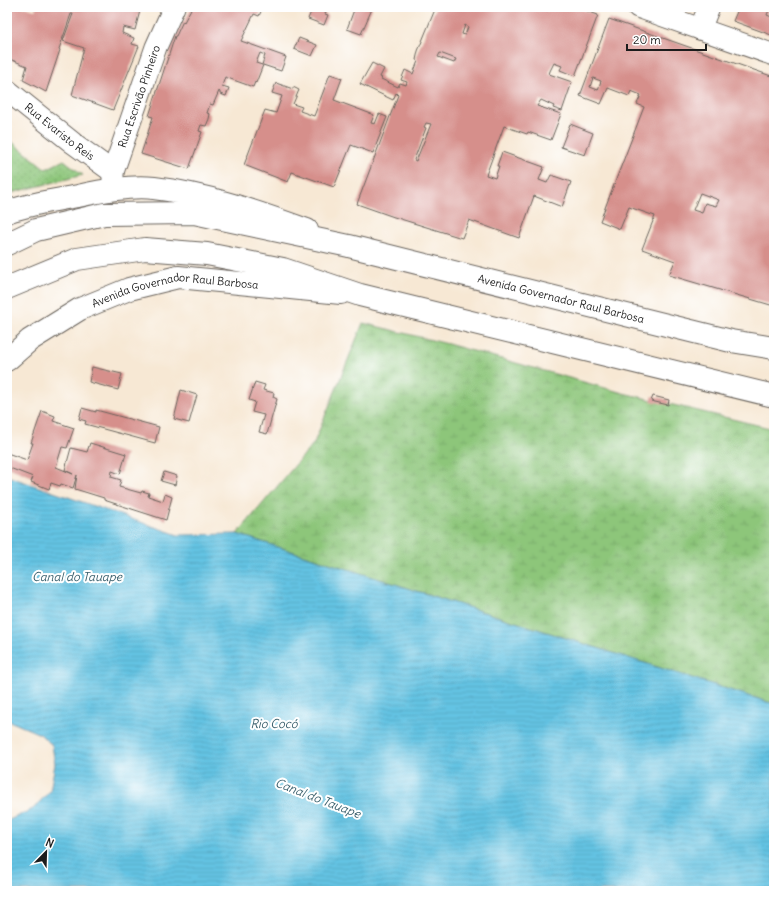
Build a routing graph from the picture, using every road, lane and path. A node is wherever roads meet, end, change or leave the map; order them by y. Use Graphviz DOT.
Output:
graph roads {
  1 [pos="174,7"];
  2 [pos="638,7"];
  3 [pos="708,7"];
  4 [pos="700,29"];
  5 [pos="774,55"];
  6 [pos="7,90"];
  7 [pos="113,181"];
  8 [pos="7,212"];
  9 [pos="7,244"];
  10 [pos="349,246"];
  11 [pos="7,288"];
  12 [pos="360,295"];
  13 [pos="774,348"];
  14 [pos="7,360"];
  15 [pos="774,396"];
  1 -- 7 [label="street, Rua Escrivão Pinheiro"];
  2 -- 4 [label="street"];
  3 -- 4 [label="street"];
  4 -- 5 [label="street"];
  6 -- 7 [label="street, Rua Evaristo Reis"];
  7 -- 8 [label="main road, Avenida Governador Raul Barbosa"];
  7 -- 10 [label="main road, Avenida Governador Raul Barbosa"];
  9 -- 10 [label="main road, Avenida Governador Raul Barbosa"];
  10 -- 13 [label="main road, Avenida Governador Raul Barbosa"];
  11 -- 12 [label="main road, Avenida Governador Raul Barbosa"];
  12 -- 14 [label="main road, Avenida Governador Raul Barbosa"];
  12 -- 15 [label="main road, Avenida Governador Raul Barbosa"];
}
